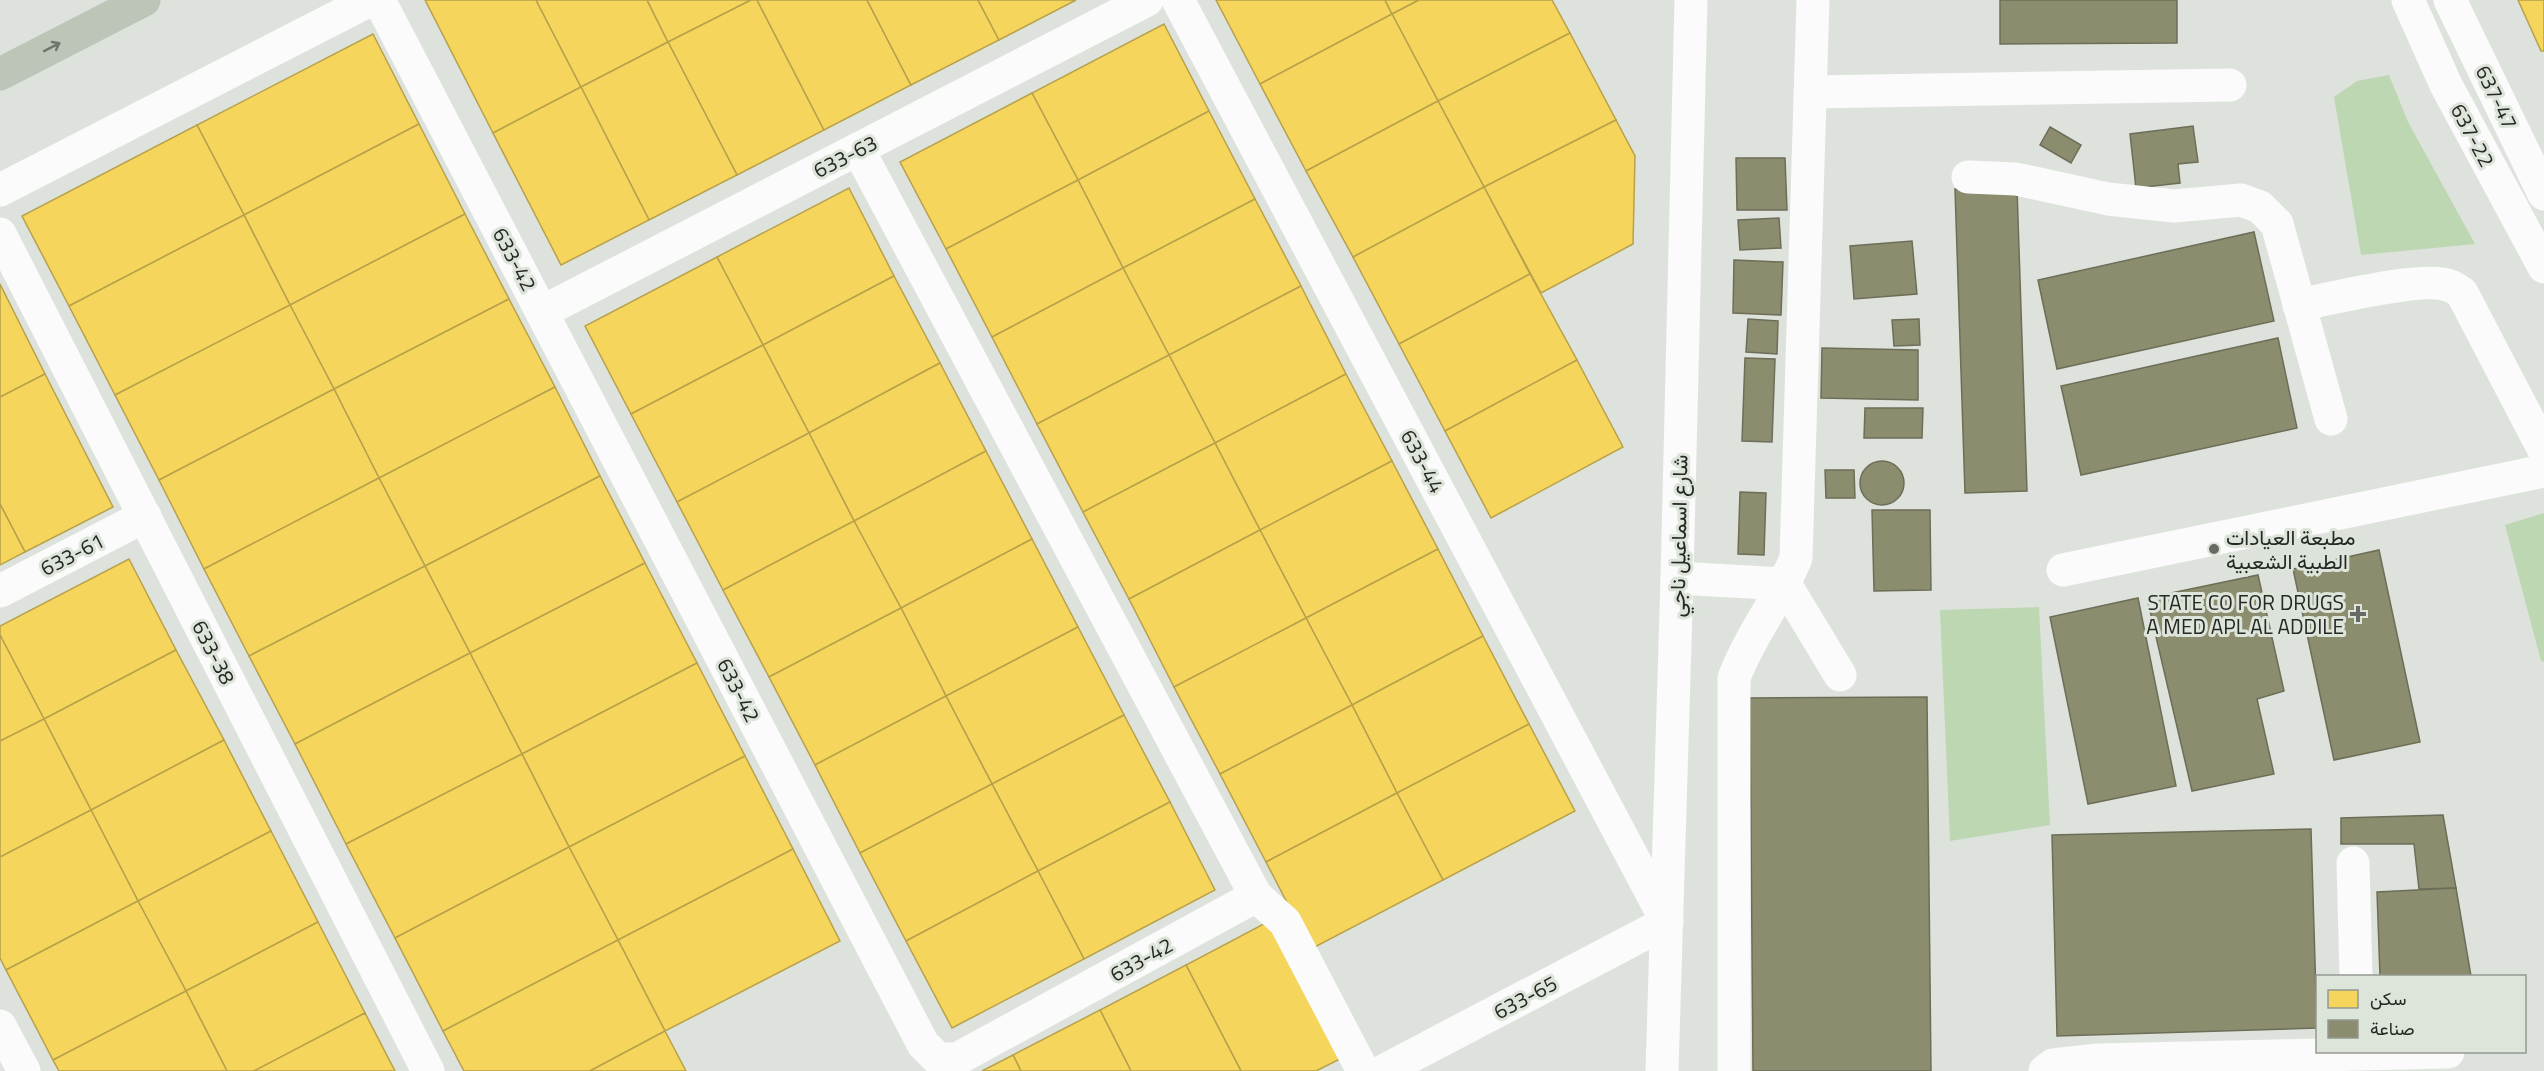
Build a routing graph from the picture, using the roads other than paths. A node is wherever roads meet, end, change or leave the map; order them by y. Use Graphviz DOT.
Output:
graph roads {
  1 [pos="144,0"];
  2 [pos="370,0"];
  3 [pos="379,0"];
  4 [pos="1147,0"];
  5 [pos="1178,0"];
  6 [pos="1691,0"];
  7 [pos="1813,0"];
  8 [pos="2408,0"];
  9 [pos="2450,0"];
  10 [pos="0,74"];
  11 [pos="2230,85"];
  12 [pos="1810,92"];
  13 [pos="858,149"];
  14 [pos="1968,177"];
  15 [pos="0,190"];
  16 [pos="2544,194"];
  17 [pos="0,234"];
  18 [pos="2544,267"];
  19 [pos="2299,305"];
  20 [pos="542,312"];
  21 [pos="2331,419"];
  22 [pos="2544,450"];
  23 [pos="2544,471"];
  24 [pos="145,516"];
  25 [pos="2064,570"];
  26 [pos="1677,578"];
  27 [pos="1785,584"];
  28 [pos="0,591"];
  29 [pos="1840,675"];
  30 [pos="2353,863"];
  31 [pos="1256,896"];
  32 [pos="1667,922"];
  33 [pos="2356,975"];
  34 [pos="0,1026"];
  35 [pos="2358,1053"];
  36 [pos="24,1071"];
  37 [pos="428,1071"];
  38 [pos="1363,1071"];
  39 [pos="1383,1071"];
  40 [pos="1662,1071"];
  41 [pos="1734,1071"];
  42 [pos="2045,1071"];
  10 -- 1 [label="highway, one-way"];
  2 -- 15 [label="street"];
  3 -- 20 [label="street, 633-42"];
  4 -- 13 [label="street, 633-63"];
  5 -- 32 [label="street, 633-44"];
  6 -- 26 [label="street, شارع اسماعيل ناجي"];
  7 -- 12 [label="street"];
  8 -- 18 [label="street, 637-22"];
  9 -- 16 [label="street, 637-47"];
  11 -- 12 [label="street"];
  12 -- 27 [label="street"];
  13 -- 20 [label="street, 633-63"];
  13 -- 31 [label="street"];
  14 -- 19 [label="street"];
  17 -- 24 [label="street, 633-38"];
  19 -- 21 [label="street"];
  19 -- 22 [label="street"];
  20 -- 31 [label="street, 633-42"];
  23 -- 25 [label="street"];
  24 -- 28 [label="street, 633-61"];
  24 -- 37 [label="street, 633-38"];
  26 -- 27 [label="street"];
  26 -- 32 [label="street, شارع اسماعيل ناجي"];
  27 -- 29 [label="street"];
  27 -- 41 [label="street"];
  30 -- 33 [label="street"];
  31 -- 38 [label="street"];
  32 -- 39 [label="street, 633-65"];
  32 -- 40 [label="street, شارع اسماعيل ناجي"];
  34 -- 36 [label="street"];
  35 -- 42 [label="street"];
}
